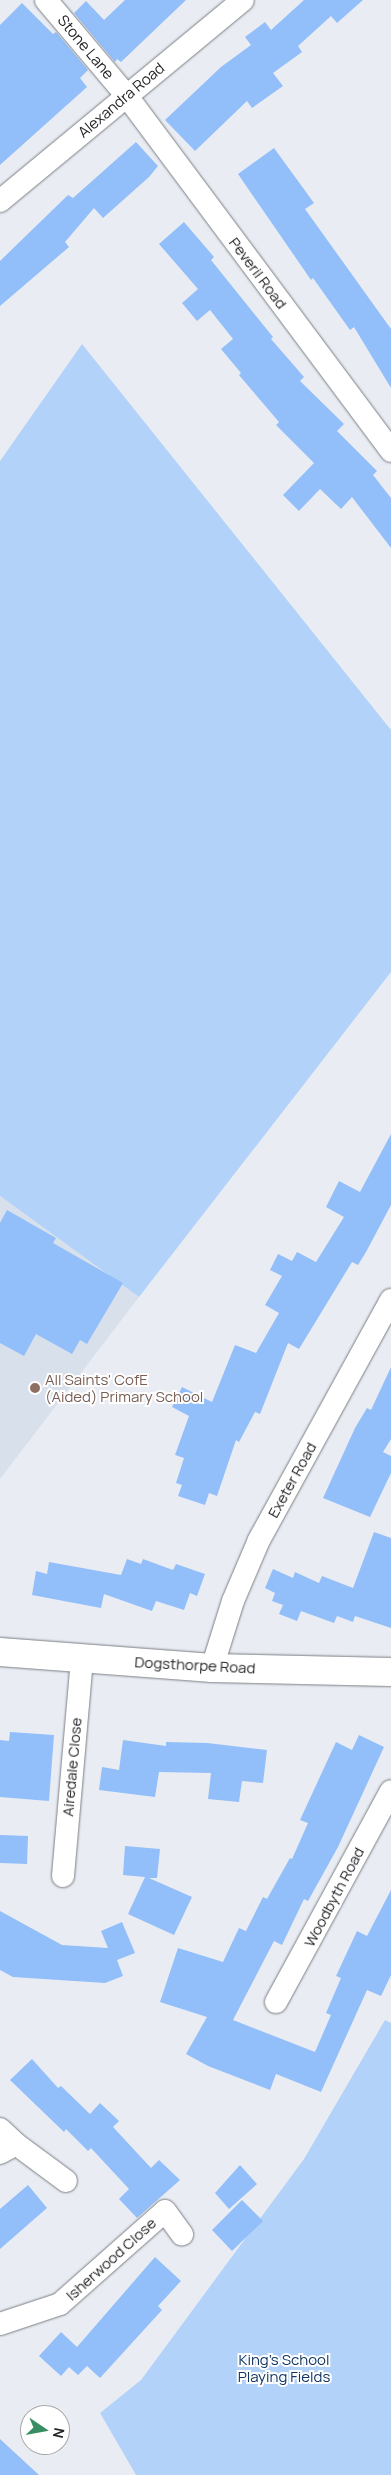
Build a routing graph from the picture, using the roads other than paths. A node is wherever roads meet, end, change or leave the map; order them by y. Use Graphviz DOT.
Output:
graph roads {
  1 [pos="46,0"];
  2 [pos="243,0"];
  3 [pos="126,95"];
  4 [pos="0,202"];
  5 [pos="391,451"];
  6 [pos="391,1300"];
  7 [pos="0,1652"];
  8 [pos="82,1658"];
  9 [pos="212,1668"];
  10 [pos="391,1672"];
  11 [pos="391,1791"];
  12 [pos="63,1876"];
  13 [pos="276,2002"];
  14 [pos="0,2129"];
  15 [pos="8,2149"];
  16 [pos="66,2181"];
  17 [pos="182,2234"];
  18 [pos="0,2324"];
  1 -- 3 [label="street, Stone Lane"];
  2 -- 3 [label="street, Alexandra Road"];
  3 -- 4 [label="street, Alexandra Road"];
  3 -- 5 [label="street, Peveril Road"];
  6 -- 9 [label="street, Exeter Road"];
  7 -- 8 [label="street, Dogsthorpe Road"];
  8 -- 9 [label="street, Dogsthorpe Road"];
  8 -- 12 [label="street, Airedale Close"];
  9 -- 10 [label="street, Dogsthorpe Road"];
  11 -- 13 [label="street, Woodbyth Road"];
  14 -- 15 [label="street"];
  15 -- 16 [label="street"];
  17 -- 18 [label="street, Isherwood Close"];
}
